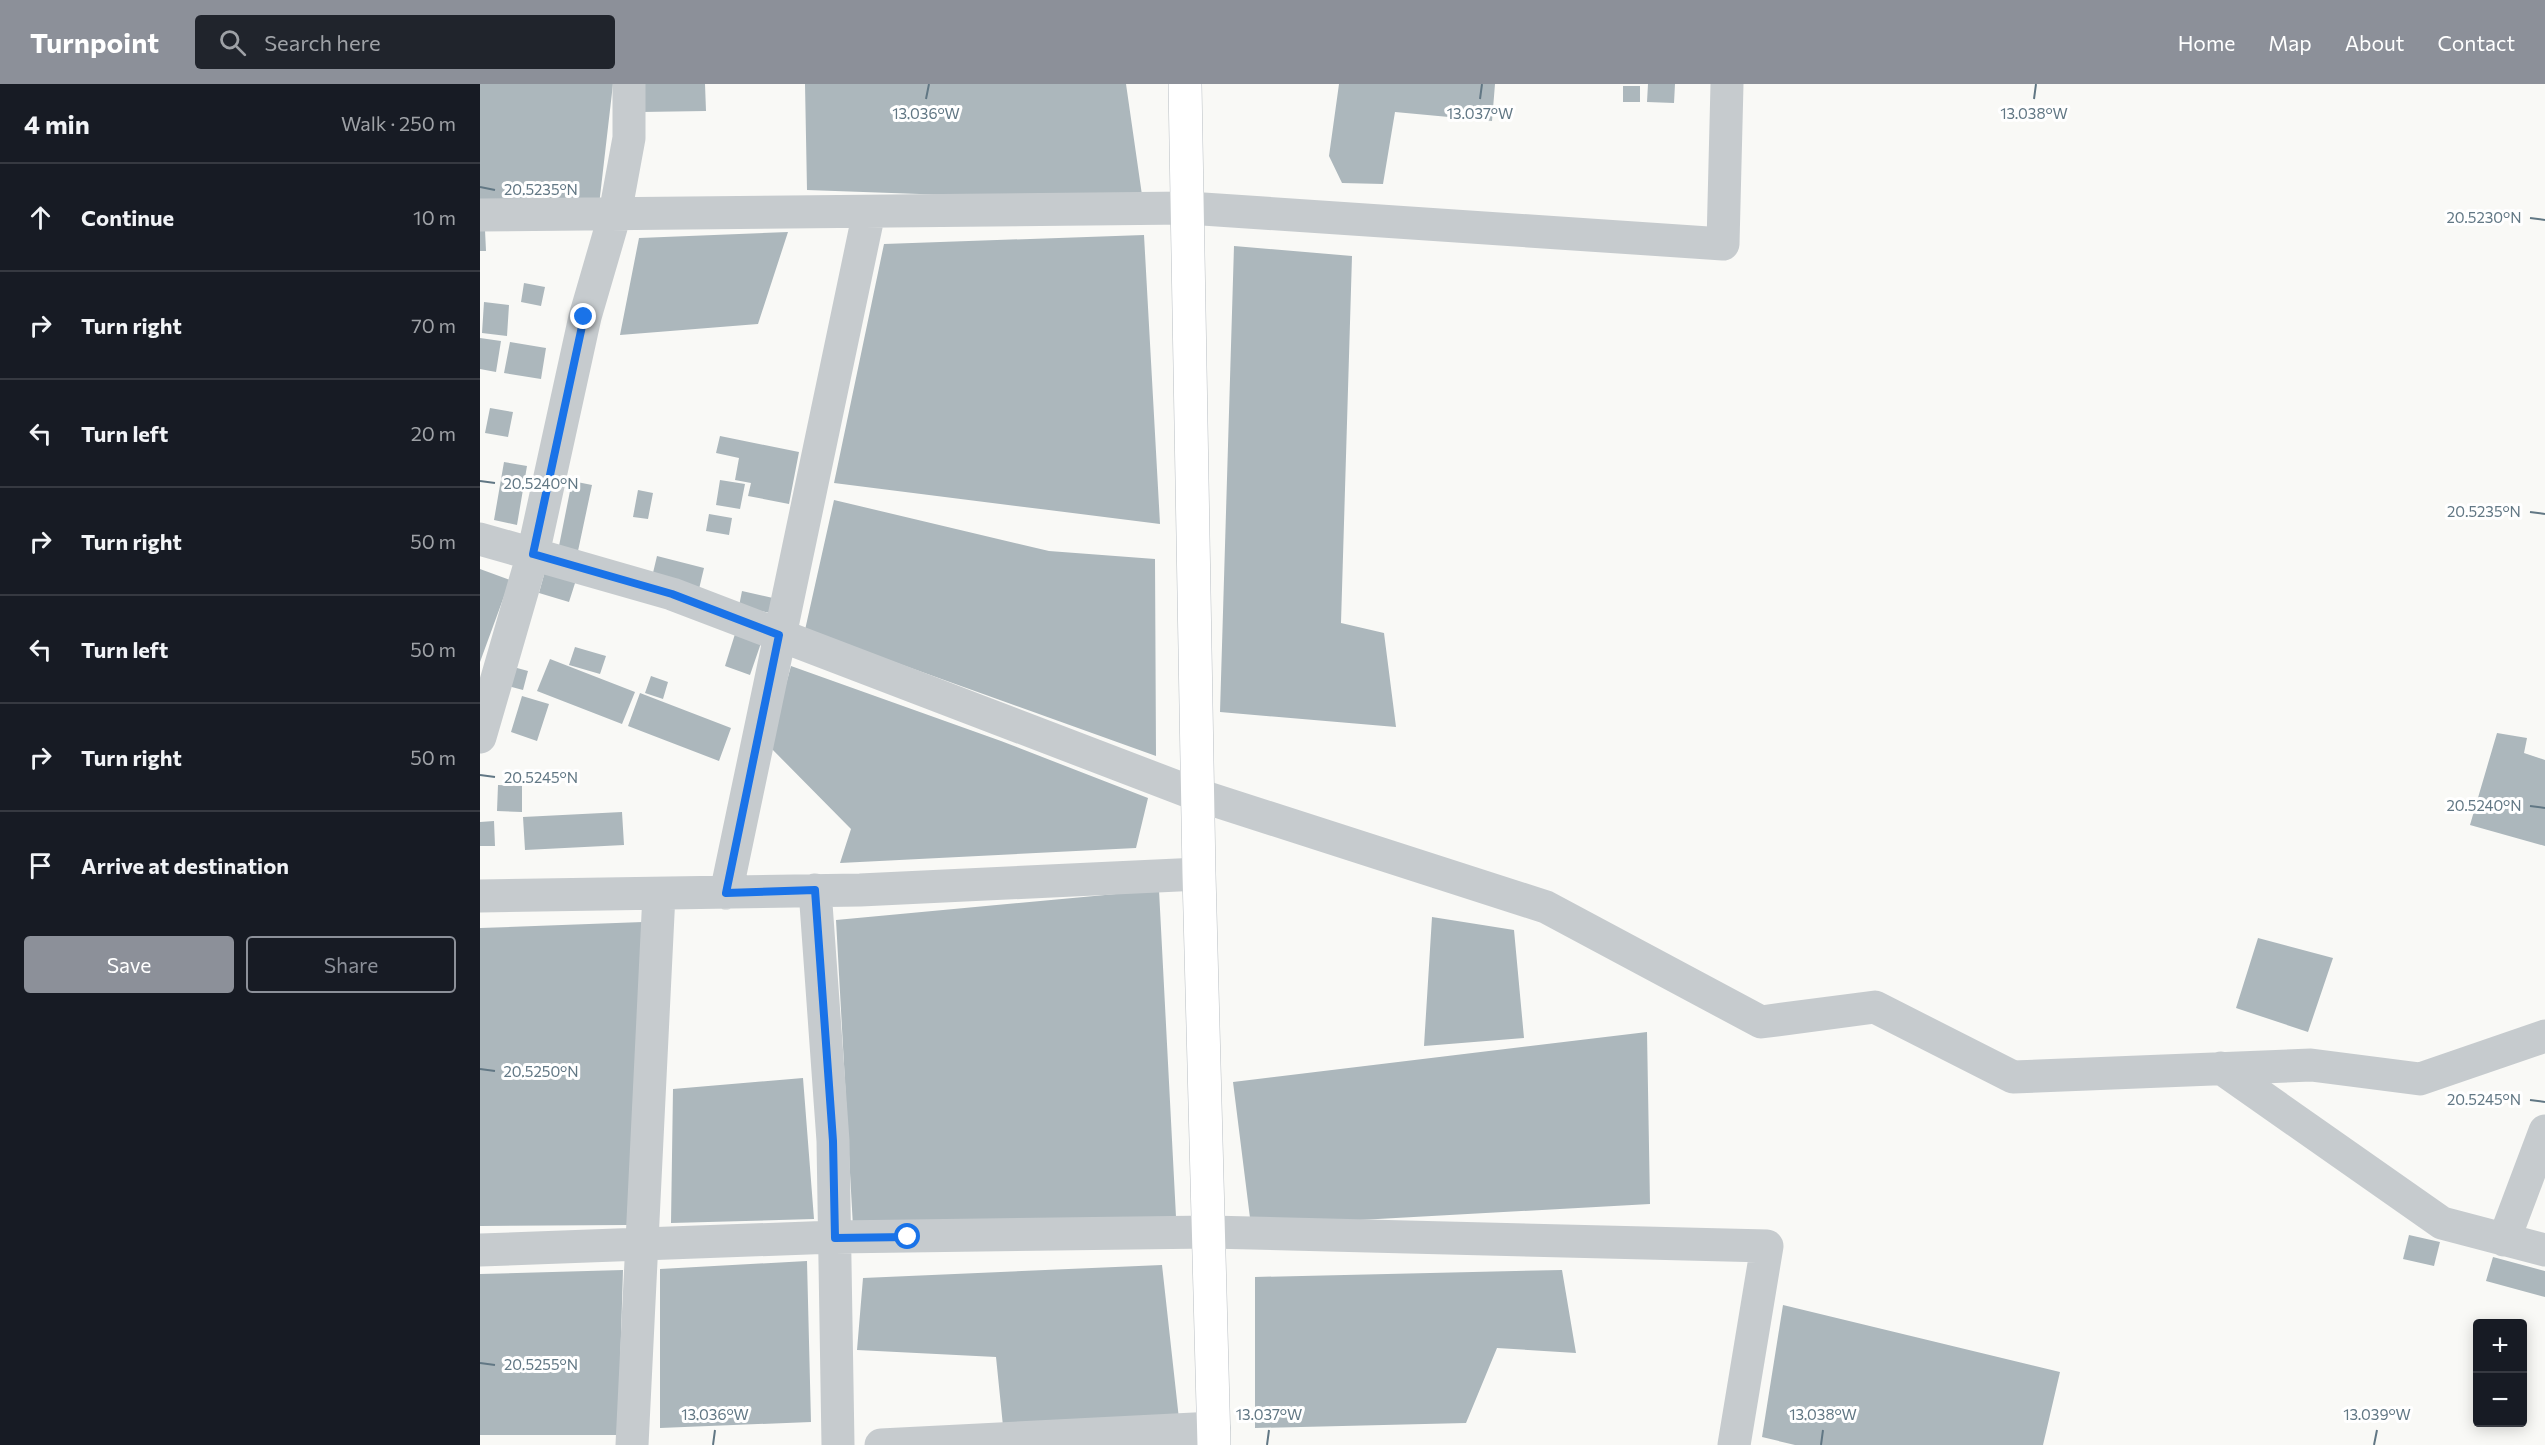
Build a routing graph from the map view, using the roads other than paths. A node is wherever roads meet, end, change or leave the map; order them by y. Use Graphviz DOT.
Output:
graph roads {
  1 [pos="629,84"];
  2 [pos="1185,84"];
  3 [pos="1727,84"];
  4 [pos="1188,208"];
  5 [pos="869,212"];
  6 [pos="480,214"];
  7 [pos="615,214"];
  8 [pos="480,539"];
  9 [pos="533,554"];
  10 [pos="779,635"];
  11 [pos="480,737"];
  12 [pos="1198,795"];
  13 [pos="1199,874"];
  14 [pos="815,890"];
  15 [pos="726,893"];
  16 [pos="659,894"];
  17 [pos="480,896"];
  18 [pos="2545,1036"];
  19 [pos="2222,1068"];
  20 [pos="2545,1131"];
  21 [pos="1210,1232"];
  22 [pos="835,1238"];
  23 [pos="2504,1240"];
  24 [pos="644,1244"];
  25 [pos="480,1250"];
  26 [pos="2545,1250"];
  27 [pos="1214,1437"];
  28 [pos="632,1445"];
  29 [pos="838,1445"];
  30 [pos="881,1445"];
  31 [pos="1734,1445"];
  1 -- 7 [label="street"];
  2 -- 4 [label="street"];
  3 -- 4 [label="street"];
  4 -- 5 [label="street"];
  4 -- 12 [label="street"];
  5 -- 7 [label="street"];
  5 -- 10 [label="street"];
  6 -- 7 [label="street"];
  7 -- 9 [label="street"];
  8 -- 9 [label="street"];
  9 -- 10 [label="street"];
  9 -- 11 [label="street"];
  10 -- 12 [label="street"];
  10 -- 15 [label="street"];
  12 -- 13 [label="street"];
  12 -- 19 [label="street"];
  13 -- 14 [label="street"];
  13 -- 21 [label="street"];
  14 -- 15 [label="street"];
  14 -- 22 [label="street"];
  15 -- 16 [label="street"];
  16 -- 17 [label="street"];
  16 -- 24 [label="street"];
  18 -- 19 [label="street"];
  19 -- 23 [label="street"];
  20 -- 23 [label="street"];
  21 -- 22 [label="street"];
  21 -- 27 [label="street"];
  21 -- 31 [label="street"];
  22 -- 24 [label="street"];
  22 -- 29 [label="street"];
  23 -- 26 [label="street"];
  24 -- 25 [label="street"];
  24 -- 28 [label="street"];
  27 -- 30 [label="street"];
}
